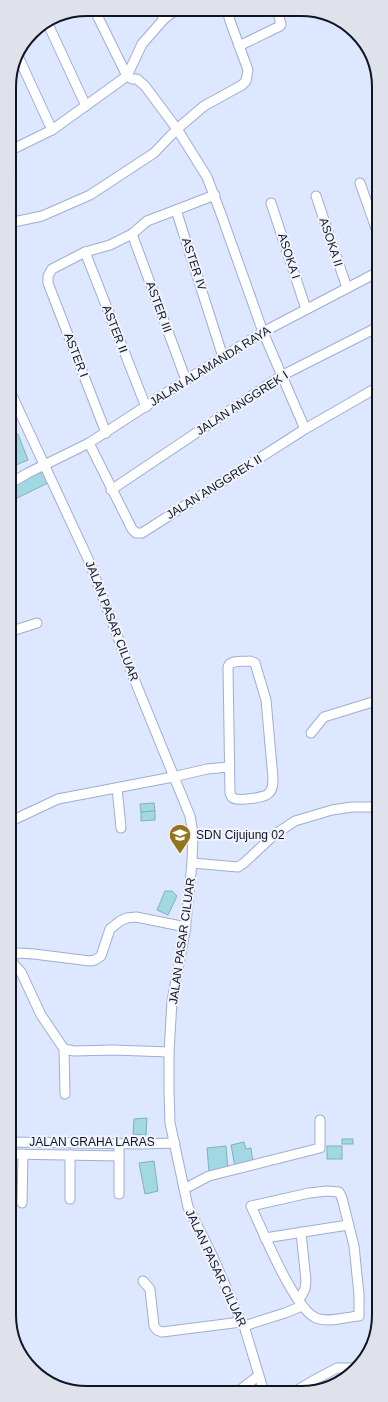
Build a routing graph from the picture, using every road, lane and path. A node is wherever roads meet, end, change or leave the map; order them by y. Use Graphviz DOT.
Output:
graph roads {
  1 [pos="97,16"];
  2 [pos="162,16"];
  3 [pos="168,16"];
  4 [pos="229,16"];
  5 [pos="278,16"];
  6 [pos="164,19"];
  7 [pos="50,27"];
  8 [pos="238,46"];
  9 [pos="20,62"];
  10 [pos="127,76"];
  11 [pos="86,106"];
  12 [pos="177,129"];
  13 [pos="52,130"];
  14 [pos="16,148"];
  15 [pos="360,183"];
  16 [pos="215,195"];
  17 [pos="316,196"];
  18 [pos="272,203"];
  19 [pos="176,210"];
  20 [pos="372,217"];
  21 [pos="16,222"];
  22 [pos="132,234"];
  23 [pos="85,252"];
  24 [pos="372,275"];
  25 [pos="347,288"];
  26 [pos="306,309"];
  27 [pos="372,330"];
  28 [pos="262,332"];
  29 [pos="224,357"];
  30 [pos="281,376"];
  31 [pos="186,380"];
  32 [pos="372,391"];
  33 [pos="16,404"];
  34 [pos="146,407"];
  35 [pos="305,429"];
  36 [pos="106,433"];
  37 [pos="89,443"];
  38 [pos="45,466"];
  39 [pos="16,480"];
  40 [pos="112,490"];
  41 [pos="38,623"];
  42 [pos="16,630"];
  43 [pos="372,702"];
  44 [pos="311,733"];
  45 [pos="229,768"];
  46 [pos="173,777"];
  47 [pos="117,788"];
  48 [pos="372,808"];
  49 [pos="16,819"];
  50 [pos="121,828"];
  51 [pos="192,863"];
  52 [pos="186,927"];
  53 [pos="16,954"];
  54 [pos="16,967"];
  55 [pos="64,1049"];
  56 [pos="169,1052"];
  57 [pos="65,1094"];
  58 [pos="320,1120"];
  59 [pos="16,1142"];
  60 [pos="119,1143"];
  61 [pos="175,1143"];
  62 [pos="16,1154"];
  63 [pos="23,1154"];
  64 [pos="70,1155"];
  65 [pos="119,1156"];
  66 [pos="184,1189"];
  67 [pos="119,1194"];
  68 [pos="70,1199"];
  69 [pos="22,1203"];
  70 [pos="348,1225"];
  71 [pos="301,1232"];
  72 [pos="265,1238"];
  73 [pos="143,1281"];
  74 [pos="300,1303"];
  75 [pos="242,1324"];
  76 [pos="348,1368"];
  77 [pos="258,1376"];
  78 [pos="244,1386"];
  79 [pos="262,1386"];
  80 [pos="304,1386"];
  1 -- 10 [label="street"];
  2 -- 6 [label="street"];
  3 -- 6 [label="street"];
  4 -- 8 [label="street"];
  5 -- 8 [label="street"];
  6 -- 10 [label="street"];
  7 -- 11 [label="street"];
  8 -- 12 [label="street"];
  9 -- 13 [label="street"];
  10 -- 11 [label="street"];
  10 -- 12 [label="street"];
  11 -- 13 [label="street"];
  12 -- 16 [label="street"];
  12 -- 21 [label="street"];
  13 -- 14 [label="street"];
  15 -- 20 [label="street"];
  16 -- 19 [label="street"];
  16 -- 28 [label="street"];
  17 -- 25 [label="street, ASOKA II"];
  18 -- 26 [label="street, ASOKA I"];
  19 -- 22 [label="street"];
  19 -- 29 [label="street, ASTER IV"];
  22 -- 23 [label="street"];
  22 -- 31 [label="street, ASTER III"];
  23 -- 34 [label="street, ASTER II"];
  23 -- 36 [label="street, ASTER I"];
  24 -- 25 [label="street, JALAN ALAMANDA RAYA"];
  25 -- 26 [label="street, JALAN ALAMANDA RAYA"];
  26 -- 28 [label="street, JALAN ALAMANDA RAYA"];
  27 -- 30 [label="street, JALAN ANGGREK I"];
  28 -- 29 [label="street, JALAN ALAMANDA RAYA"];
  28 -- 30 [label="street"];
  29 -- 31 [label="street, JALAN ALAMANDA RAYA"];
  30 -- 35 [label="street"];
  30 -- 40 [label="street, JALAN ANGGREK I"];
  31 -- 34 [label="street, JALAN ALAMANDA RAYA"];
  32 -- 35 [label="street, JALAN ANGGREK II"];
  33 -- 38 [label="street, JALAN PASAR CILUAR"];
  34 -- 36 [label="street, JALAN ALAMANDA RAYA"];
  35 -- 40 [label="street, JALAN ANGGREK II"];
  36 -- 37 [label="street, JALAN ALAMANDA RAYA"];
  37 -- 38 [label="street, JALAN ALAMANDA RAYA"];
  37 -- 40 [label="street, JALAN ANGGREK II"];
  38 -- 39 [label="street, JALAN ALAMANDA RAYA"];
  38 -- 46 [label="street, JALAN PASAR CILUAR"];
  41 -- 42 [label="street"];
  43 -- 44 [label="street"];
  45 -- 45 [label="street"];
  45 -- 46 [label="street"];
  46 -- 47 [label="street"];
  46 -- 51 [label="street, JALAN PASAR CILUAR"];
  47 -- 49 [label="street"];
  47 -- 50 [label="street"];
  48 -- 51 [label="street"];
  51 -- 52 [label="street, JALAN PASAR CILUAR"];
  52 -- 53 [label="street"];
  52 -- 56 [label="street, JALAN PASAR CILUAR"];
  54 -- 55 [label="street"];
  55 -- 56 [label="street"];
  55 -- 57 [label="street"];
  56 -- 61 [label="street, JALAN PASAR CILUAR"];
  58 -- 66 [label="street"];
  59 -- 60 [label="street, JALAN GRAHA LARAS"];
  60 -- 61 [label="street, JALAN GRAHA LARAS"];
  60 -- 65 [label="street"];
  61 -- 66 [label="street, JALAN PASAR CILUAR"];
  62 -- 63 [label="street"];
  63 -- 64 [label="street"];
  63 -- 69 [label="street"];
  64 -- 65 [label="street"];
  64 -- 68 [label="street"];
  65 -- 67 [label="street"];
  66 -- 75 [label="street, JALAN PASAR CILUAR"];
  70 -- 71 [label="street"];
  70 -- 72 [label="street"];
  70 -- 74 [label="street"];
  71 -- 72 [label="street"];
  71 -- 74 [label="street"];
  72 -- 74 [label="street"];
  73 -- 75 [label="street"];
  74 -- 75 [label="street"];
  75 -- 77 [label="street, JALAN PASAR CILUAR"];
  76 -- 80 [label="street"];
  77 -- 78 [label="street"];
  77 -- 79 [label="street, JALAN PASAR CILUAR"];
}
